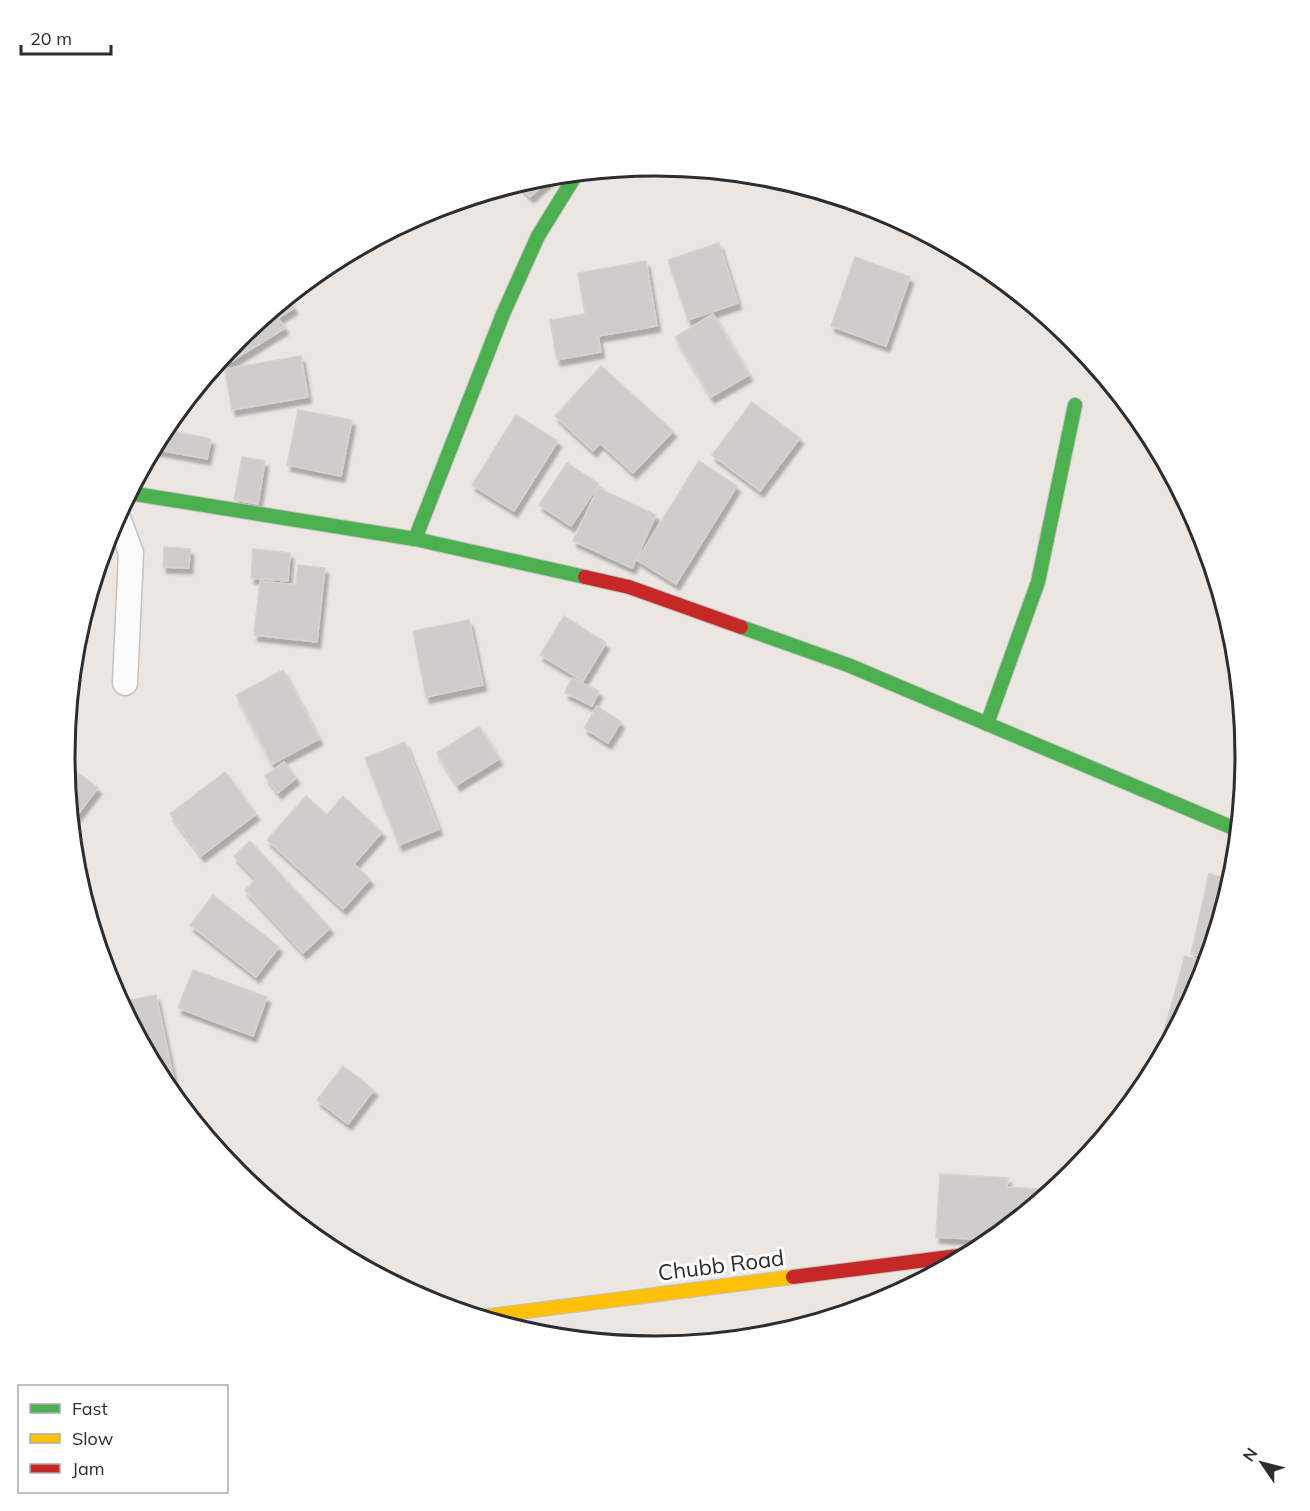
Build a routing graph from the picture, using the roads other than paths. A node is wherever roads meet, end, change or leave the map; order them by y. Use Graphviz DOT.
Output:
graph roads {
  1 [pos="572,181"];
  2 [pos="1075,405"];
  3 [pos="137,494"];
  4 [pos="122,528"];
  5 [pos="415,539"];
  6 [pos="125,683"];
  7 [pos="987,724"];
  8 [pos="1230,827"];
  9 [pos="946,1258"];
  10 [pos="500,1315"];
  1 -- 5 [label="street"];
  2 -- 7 [label="street"];
  3 -- 5 [label="street"];
  4 -- 6 [label="street"];
  5 -- 7 [label="street"];
  7 -- 8 [label="street"];
  9 -- 10 [label="street, Chubb Road"];
}
